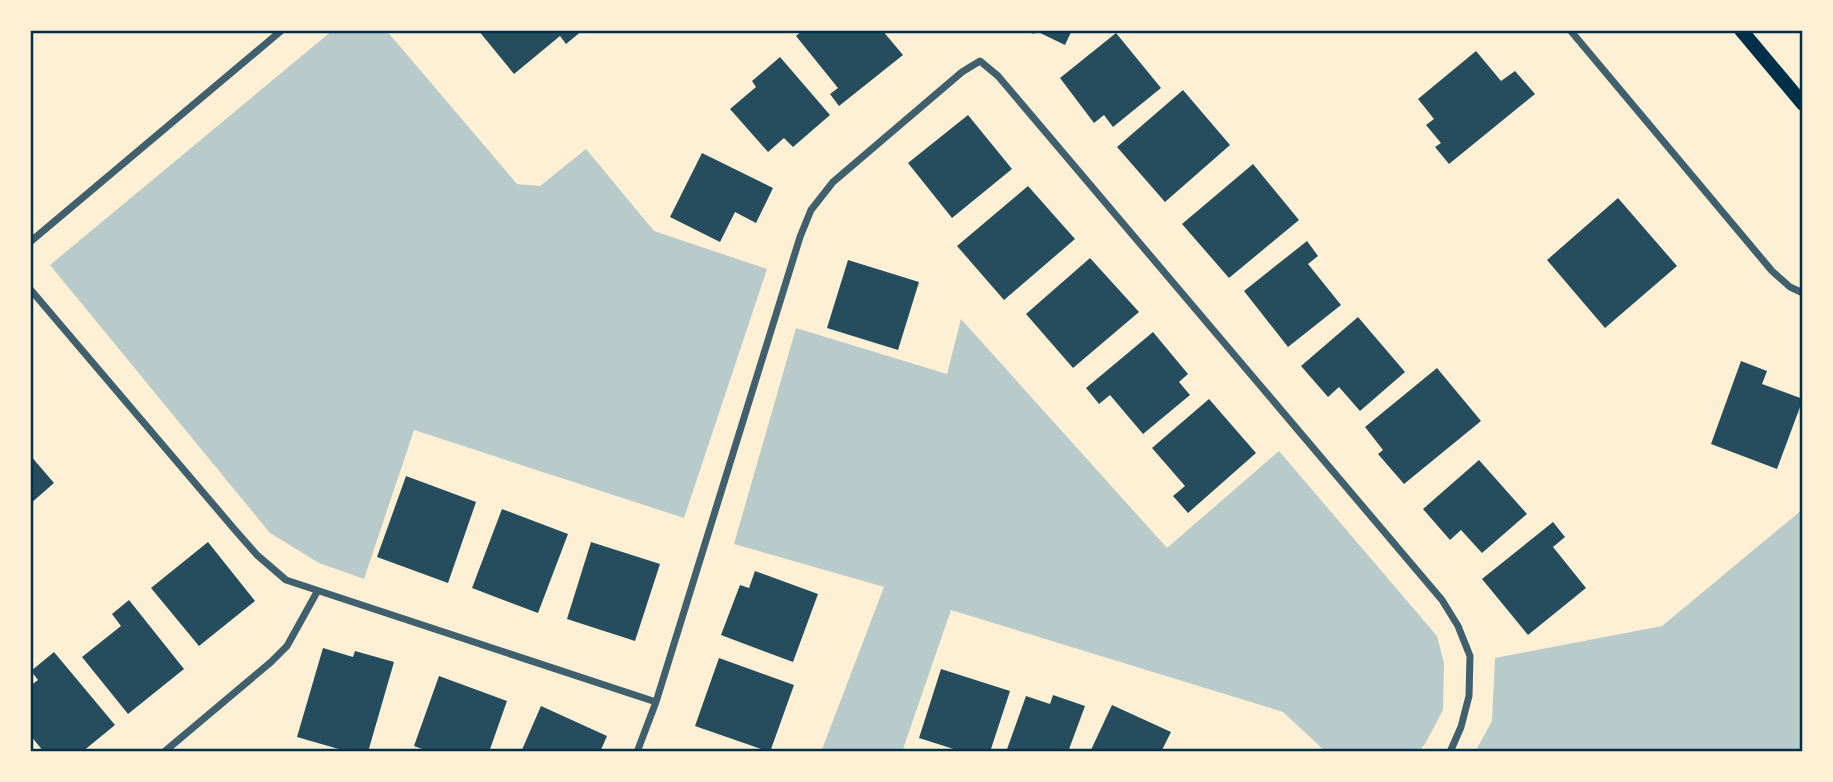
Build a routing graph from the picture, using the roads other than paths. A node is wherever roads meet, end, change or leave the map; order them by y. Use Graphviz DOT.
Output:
graph roads {
  1 [pos="282,30"];
  2 [pos="1570,30"];
  3 [pos="1741,30"];
  4 [pos="1803,104"];
  5 [pos="30,242"];
  6 [pos="30,289"];
  7 [pos="1803,293"];
  8 [pos="317,592"];
  9 [pos="656,702"];
  10 [pos="164,752"];
  11 [pos="637,752"];
  12 [pos="1450,752"];
  1 -- 5 [label="street"];
  2 -- 7 [label="street"];
  3 -- 4 [label="main road"];
  6 -- 8 [label="street"];
  8 -- 9 [label="street"];
  8 -- 10 [label="street"];
  9 -- 11 [label="street"];
  9 -- 12 [label="street"];
}
